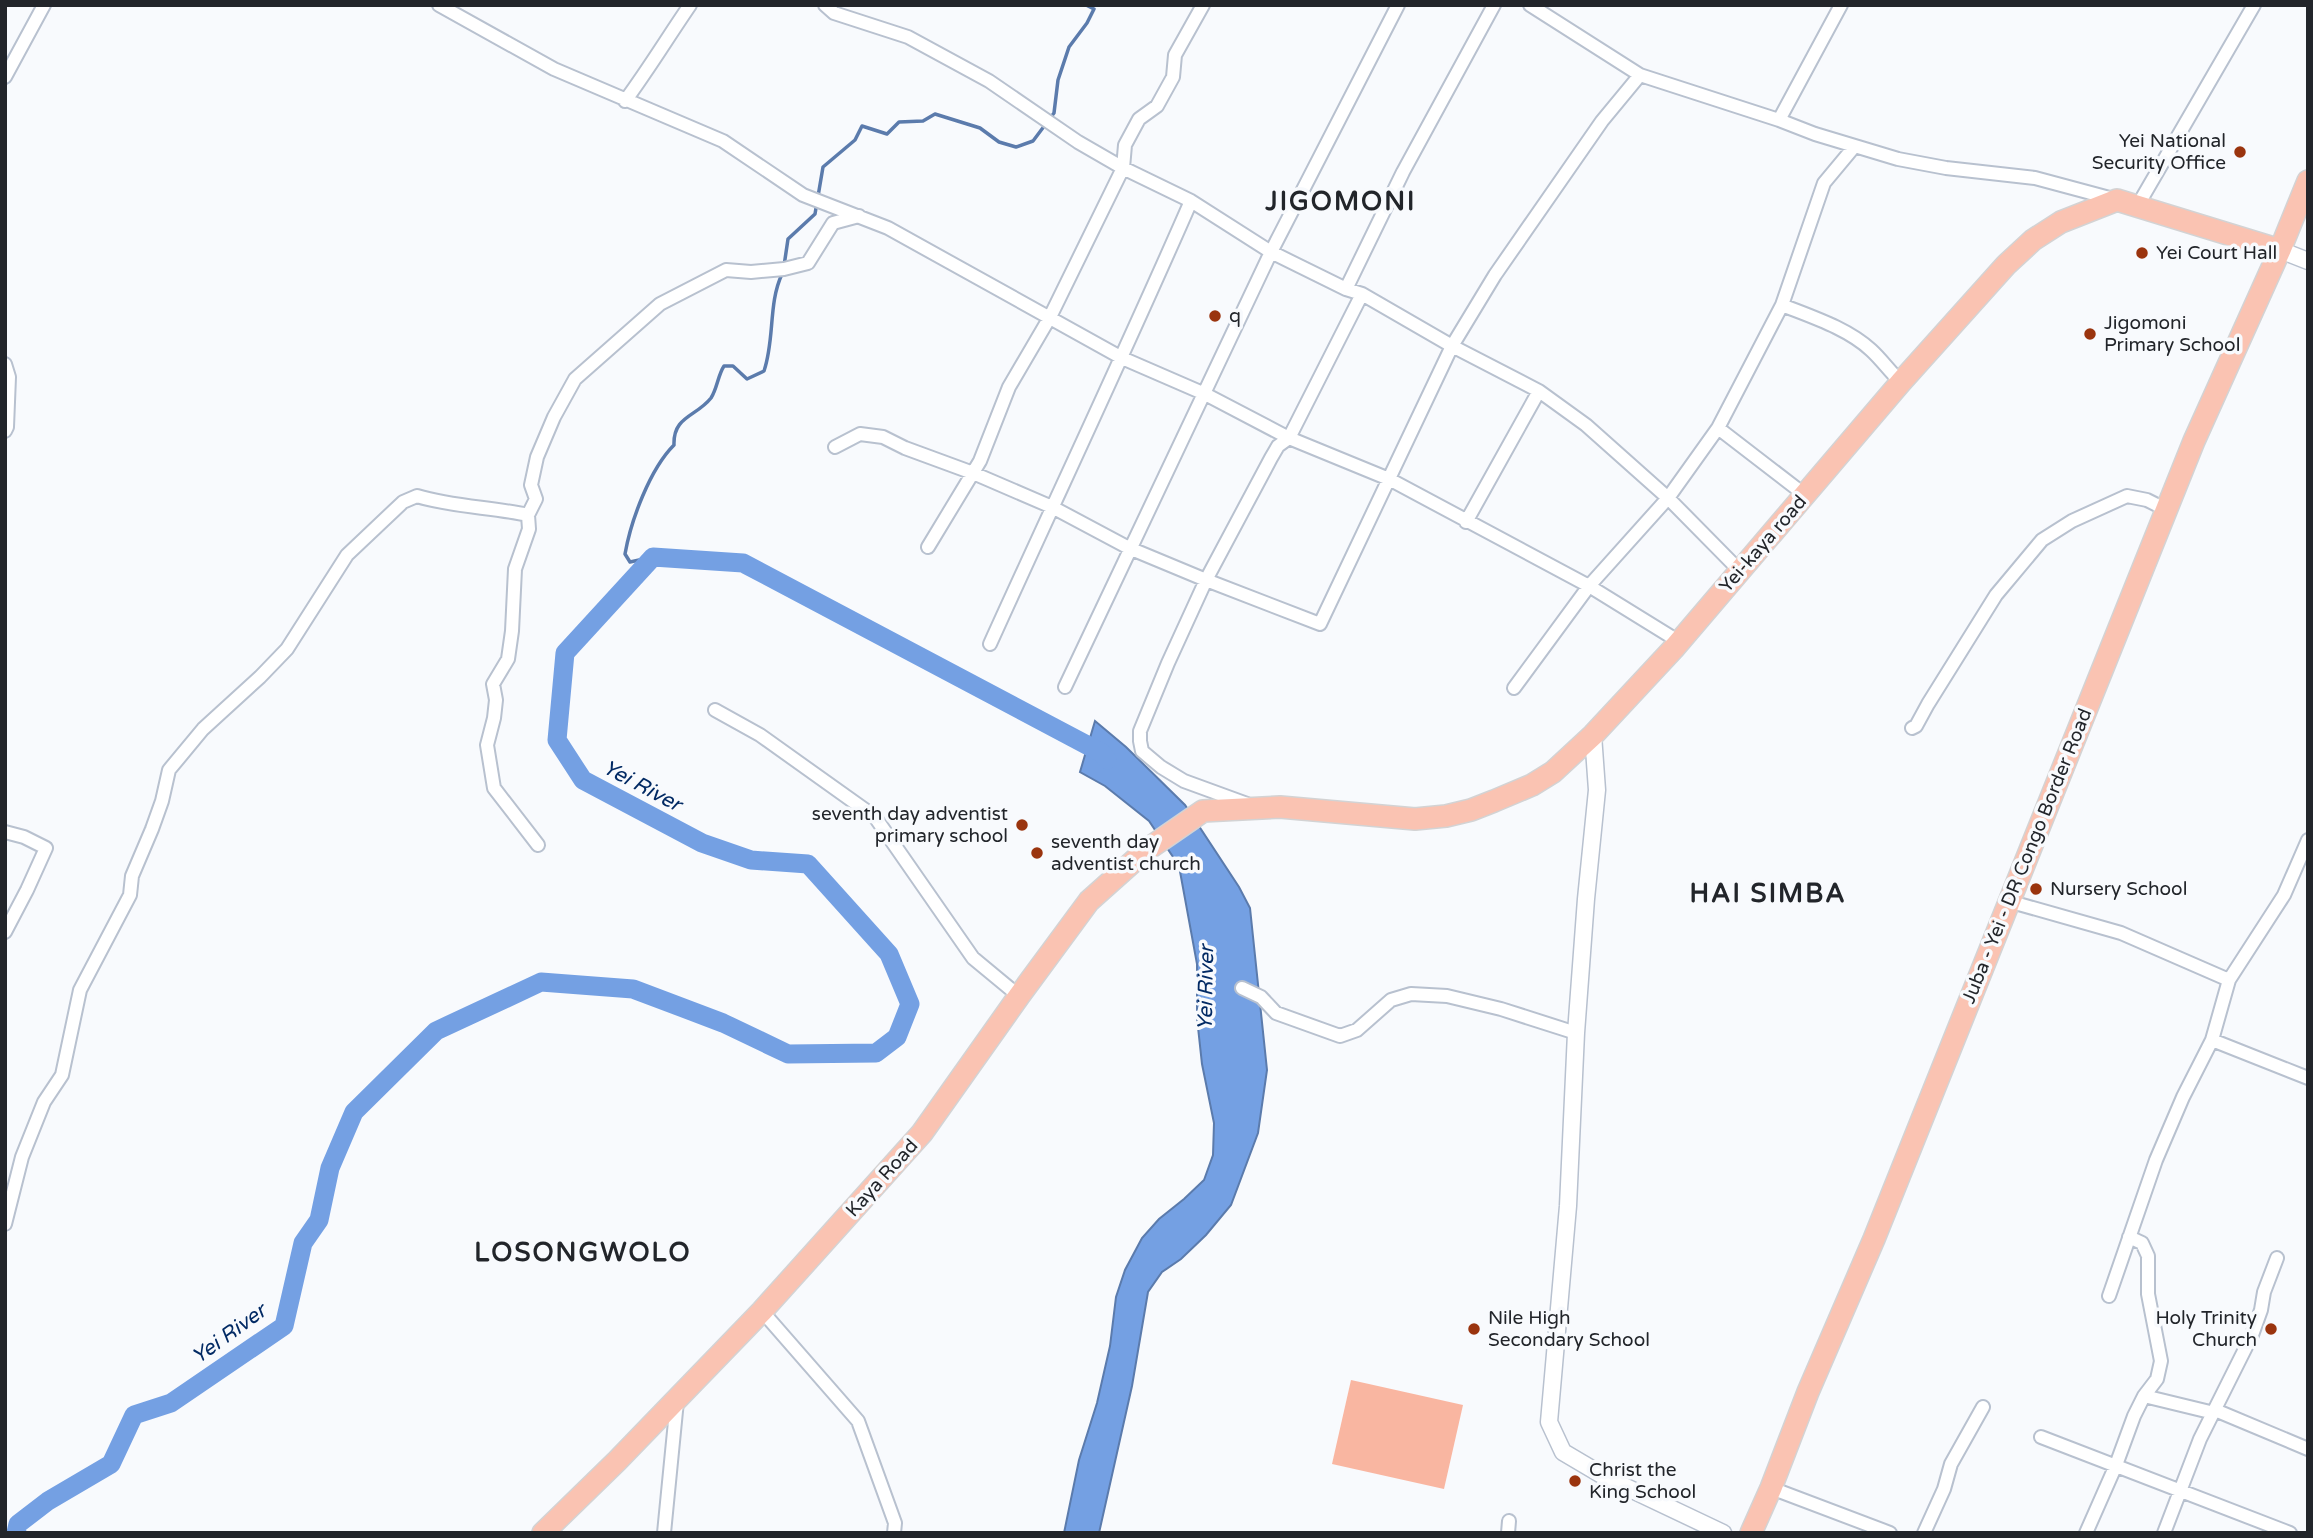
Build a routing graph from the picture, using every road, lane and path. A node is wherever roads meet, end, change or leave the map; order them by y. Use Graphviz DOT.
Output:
graph roads {
  1 [pos="44,5"];
  2 [pos="439,5"];
  3 [pos="691,5"];
  4 [pos="825,5"];
  5 [pos="1203,5"];
  6 [pos="1398,5"];
  7 [pos="1494,5"];
  8 [pos="1530,5"];
  9 [pos="1841,5"];
  10 [pos="2254,5"];
  11 [pos="1640,75"];
  12 [pos="5,77"];
  13 [pos="625,101"];
  14 [pos="1779,120"];
  15 [pos="1854,147"];
  16 [pos="1123,168"];
  17 [pos="2308,181"];
  18 [pos="2117,200"];
  19 [pos="1191,201"];
  20 [pos="2138,205"];
  21 [pos="859,216"];
  22 [pos="2280,250"];
  23 [pos="1271,252"];
  24 [pos="2308,261"];
  25 [pos="1346,289"];
  26 [pos="1362,294"];
  27 [pos="1782,305"];
  28 [pos="1050,317"];
  29 [pos="1452,346"];
  30 [pos="1122,358"];
  31 [pos="5,364"];
  32 [pos="1901,382"];
  33 [pos="1539,391"];
  34 [pos="1205,394"];
  35 [pos="1718,428"];
  36 [pos="5,431"];
  37 [pos="1289,438"];
  38 [pos="835,447"];
  39 [pos="973,473"];
  40 [pos="1389,479"];
  41 [pos="1805,495"];
  42 [pos="1668,498"];
  43 [pos="1052,507"];
  44 [pos="2167,510"];
  45 [pos="528,516"];
  46 [pos="1466,522"];
  47 [pos="928,547"];
  48 [pos="1129,548"];
  49 [pos="1741,572"];
  50 [pos="1206,580"];
  51 [pos="1590,586"];
  52 [pos="1678,641"];
  53 [pos="990,644"];
  54 [pos="1065,687"];
  55 [pos="1514,688"];
  56 [pos="715,710"];
  57 [pos="1912,728"];
  58 [pos="1593,735"];
  59 [pos="1253,807"];
  60 [pos="1203,811"];
  61 [pos="5,832"];
  62 [pos="2308,840"];
  63 [pos="538,845"];
  64 [pos="2008,901"];
  65 [pos="5,932"];
  66 [pos="2229,979"];
  67 [pos="1242,988"];
  68 [pos="1019,996"];
  69 [pos="1576,1033"];
  70 [pos="2212,1040"];
  71 [pos="2308,1078"];
  72 [pos="5,1224"];
  73 [pos="2129,1237"];
  74 [pos="2277,1258"];
  75 [pos="2109,1296"];
  76 [pos="762,1311"];
  77 [pos="2144,1396"];
  78 [pos="677,1399"];
  79 [pos="1983,1406"];
  80 [pos="2215,1410"];
  81 [pos="2040,1437"];
  82 [pos="2308,1449"];
  83 [pos="2116,1465"];
  84 [pos="1771,1488"];
  85 [pos="2180,1491"];
  86 [pos="543,1533"];
  87 [pos="664,1533"];
  88 [pos="894,1533"];
  89 [pos="1723,1533"];
  90 [pos="1751,1533"];
  91 [pos="1890,1533"];
  92 [pos="1923,1533"];
  93 [pos="2085,1533"];
  94 [pos="2164,1533"];
  95 [pos="2290,1533"];
  1 -- 12 [label="street"];
  2 -- 13 [label="street"];
  3 -- 13 [label="street"];
  4 -- 16 [label="street"];
  5 -- 16 [label="street"];
  6 -- 23 [label="street"];
  7 -- 25 [label="street"];
  8 -- 11 [label="street"];
  9 -- 14 [label="street"];
  10 -- 20 [label="street"];
  11 -- 14 [label="street"];
  11 -- 29 [label="street"];
  13 -- 21 [label="street"];
  14 -- 15 [label="street"];
  15 -- 18 [label="street"];
  15 -- 27 [label="street"];
  16 -- 19 [label="street"];
  16 -- 28 [label="street"];
  17 -- 22 [label="main road, Juba - Yei - DR Congo Border Road"];
  18 -- 20 [label="main road"];
  18 -- 32 [label="main road, Yei-kaya road"];
  19 -- 23 [label="street"];
  19 -- 30 [label="street"];
  20 -- 22 [label="main road"];
  21 -- 28 [label="street"];
  21 -- 45 [label="street"];
  22 -- 24 [label="street"];
  22 -- 44 [label="main road, Juba - Yei - DR Congo Border Road"];
  23 -- 25 [label="street"];
  23 -- 34 [label="street"];
  25 -- 26 [label="street"];
  26 -- 29 [label="street"];
  26 -- 37 [label="street"];
  27 -- 32 [label="street"];
  27 -- 35 [label="street"];
  28 -- 30 [label="street"];
  28 -- 39 [label="street"];
  29 -- 33 [label="street"];
  29 -- 40 [label="street"];
  30 -- 34 [label="street"];
  30 -- 43 [label="street"];
  31 -- 36 [label="street"];
  32 -- 41 [label="main road, Yei-kaya road"];
  33 -- 42 [label="street"];
  33 -- 46 [label="street"];
  34 -- 37 [label="street"];
  34 -- 48 [label="street"];
  35 -- 41 [label="street"];
  35 -- 42 [label="street"];
  37 -- 40 [label="street"];
  37 -- 50 [label="street"];
  38 -- 39 [label="street"];
  39 -- 43 [label="street"];
  39 -- 47 [label="street"];
  40 -- 46 [label="street"];
  40 -- 50 [label="street"];
  41 -- 49 [label="main road, Yei-kaya road"];
  42 -- 49 [label="street"];
  42 -- 51 [label="street"];
  43 -- 48 [label="street"];
  43 -- 53 [label="street"];
  44 -- 57 [label="street"];
  44 -- 64 [label="main road, Juba - Yei - DR Congo Border Road"];
  45 -- 63 [label="street"];
  45 -- 72 [label="street"];
  46 -- 51 [label="street"];
  48 -- 50 [label="street"];
  48 -- 54 [label="street"];
  49 -- 52 [label="main road, Yei-kaya road"];
  50 -- 59 [label="street"];
  51 -- 52 [label="street"];
  51 -- 55 [label="street"];
  52 -- 58 [label="main road, Yei-kaya road"];
  56 -- 68 [label="street"];
  58 -- 59 [label="main road, Yei-kaya road"];
  58 -- 69 [label="street"];
  59 -- 60 [label="main road, Yei-kaya road"];
  60 -- 68 [label="main road, Kaya Road"];
  61 -- 65 [label="street"];
  62 -- 66 [label="street"];
  64 -- 66 [label="street"];
  64 -- 84 [label="main road, Juba - Yei - DR Congo Border Road"];
  66 -- 70 [label="street"];
  67 -- 69 [label="street"];
  68 -- 76 [label="main road, Kaya Road"];
  69 -- 89 [label="street"];
  70 -- 71 [label="street"];
  70 -- 73 [label="street"];
  73 -- 75 [label="street"];
  73 -- 77 [label="street"];
  74 -- 80 [label="street"];
  76 -- 78 [label="main road, Kaya Road"];
  76 -- 88 [label="street"];
  77 -- 80 [label="street"];
  77 -- 83 [label="street"];
  78 -- 86 [label="main road, Kaya Road"];
  78 -- 87 [label="street"];
  79 -- 92 [label="street"];
  80 -- 82 [label="street"];
  80 -- 85 [label="street"];
  81 -- 83 [label="street"];
  83 -- 85 [label="street"];
  83 -- 93 [label="street"];
  84 -- 90 [label="main road, Juba - Yei - DR Congo Border Road"];
  84 -- 91 [label="street"];
  85 -- 94 [label="street"];
  85 -- 95 [label="street"];
}
